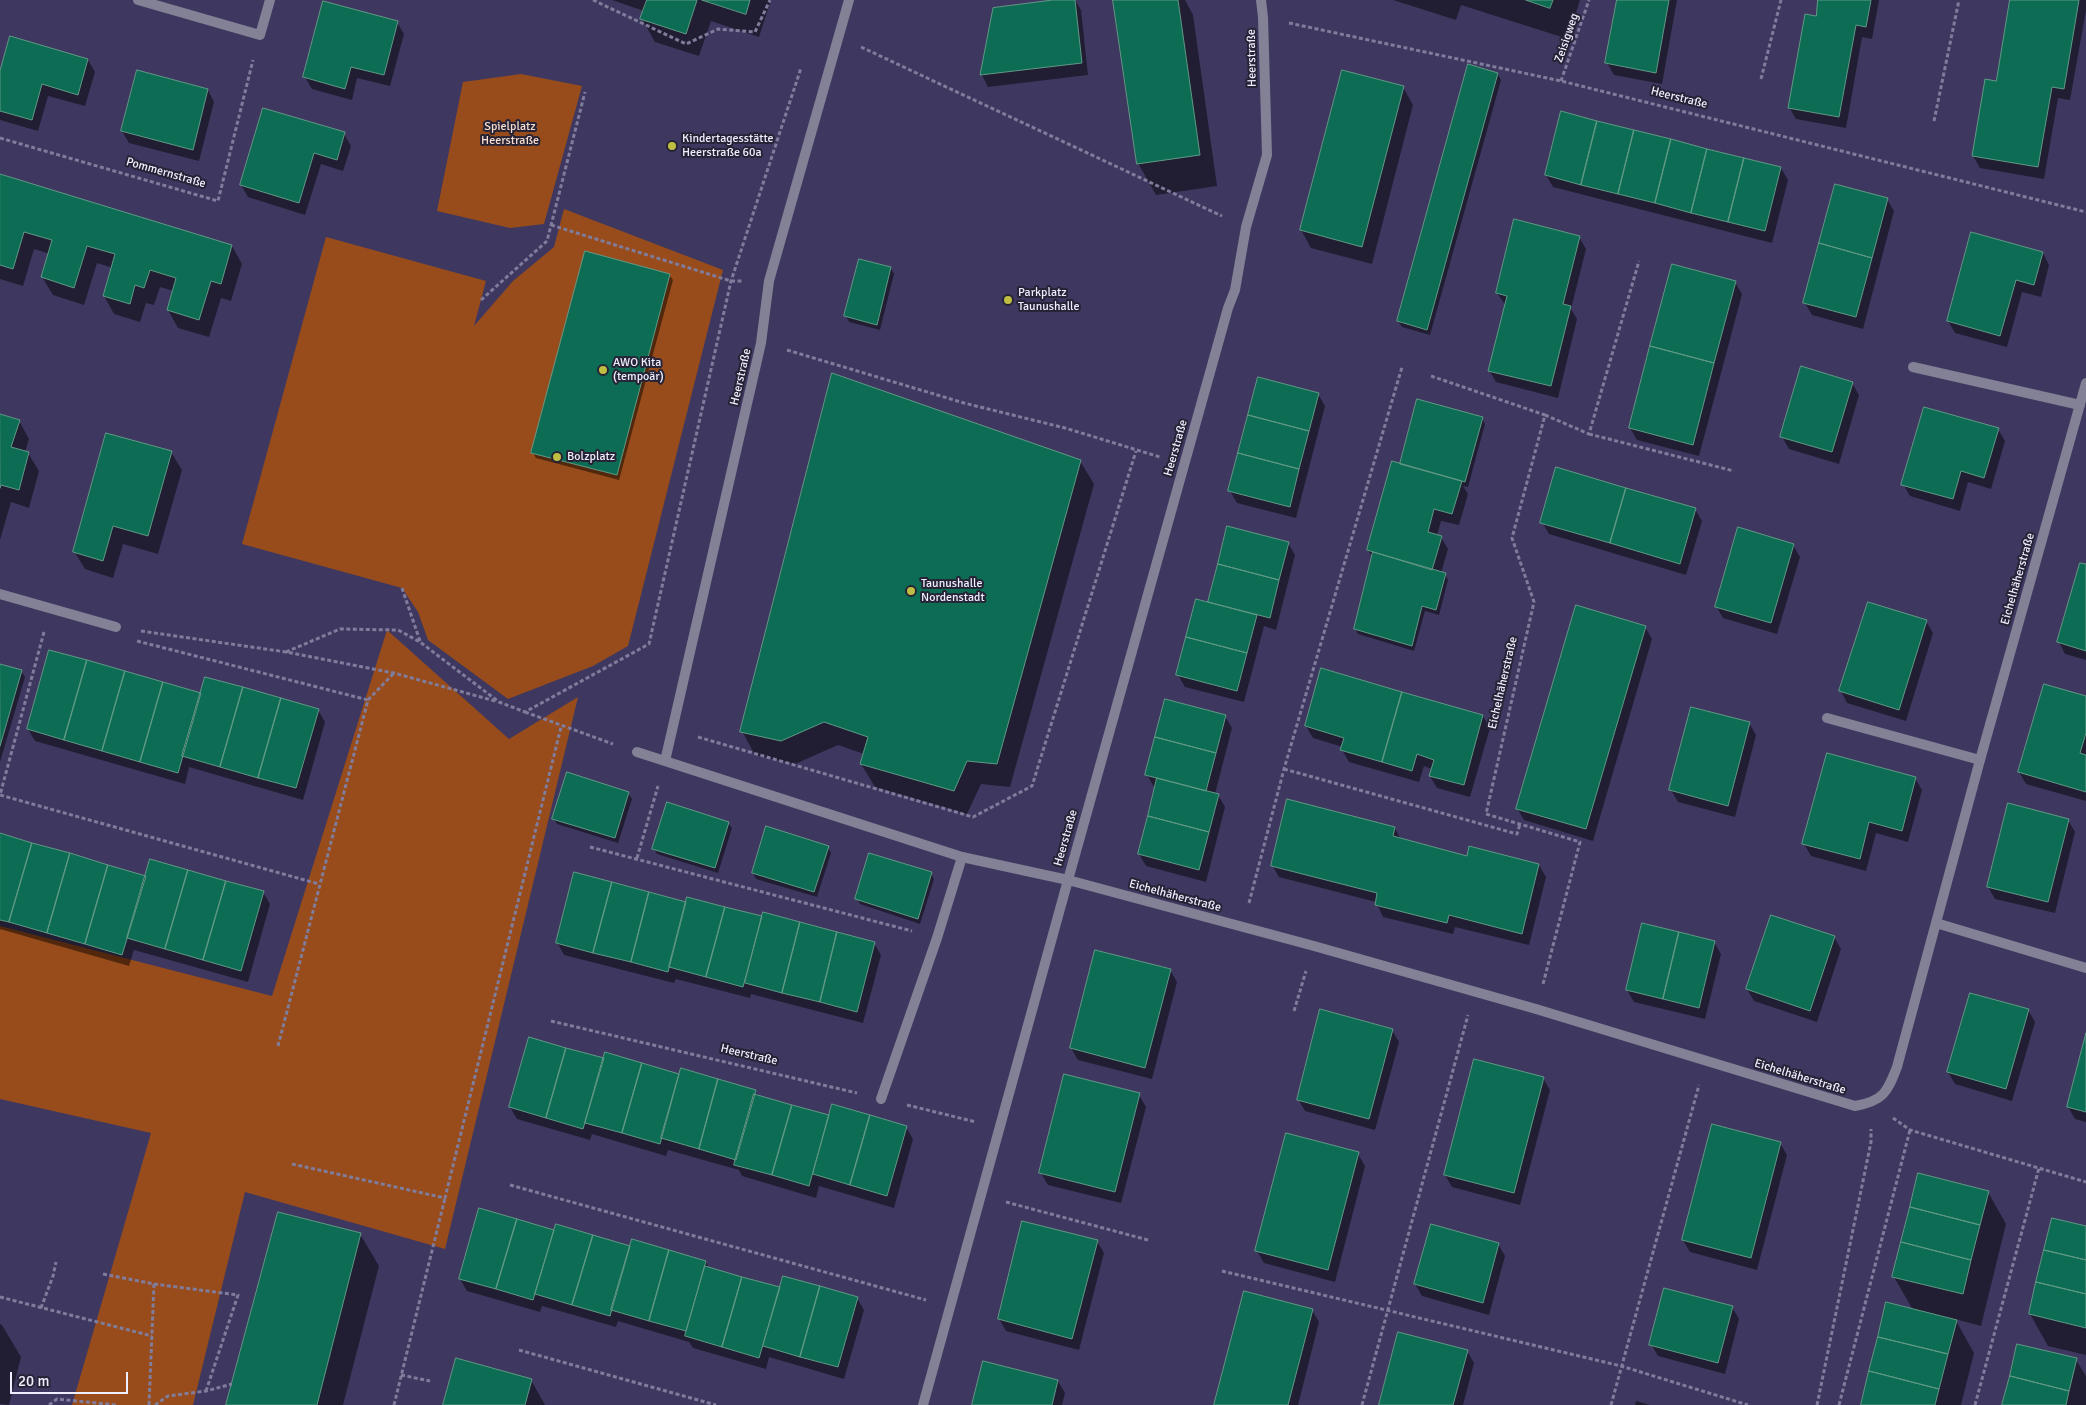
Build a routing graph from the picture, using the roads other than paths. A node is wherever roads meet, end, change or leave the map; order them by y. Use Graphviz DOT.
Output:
graph roads {
  1 [pos="138,0"];
  2 [pos="270,0"];
  3 [pos="849,0"];
  4 [pos="1261,0"];
  5 [pos="1913,367"];
  6 [pos="2086,383"];
  7 [pos="2080,404"];
  8 [pos="0,594"];
  9 [pos="116,627"];
  10 [pos="1827,718"];
  11 [pos="637,752"];
  12 [pos="1980,760"];
  13 [pos="665,761"];
  14 [pos="962,857"];
  15 [pos="1068,880"];
  16 [pos="1936,923"];
  17 [pos="2086,968"];
  18 [pos="881,1099"];
  19 [pos="924,1405"];
  1 -- 2 [label="street"];
  3 -- 13 [label="street, Heerstraße"];
  4 -- 15 [label="street, Heerstraße"];
  5 -- 7 [label="street"];
  6 -- 7 [label="street, Eichelhäherstraße"];
  7 -- 12 [label="street, Eichelhäherstraße"];
  8 -- 9 [label="street"];
  10 -- 12 [label="street"];
  11 -- 13 [label="street, Heerstraße"];
  12 -- 16 [label="street, Eichelhäherstraße"];
  13 -- 14 [label="street, Heerstraße"];
  14 -- 15 [label="street, Heerstraße"];
  14 -- 18 [label="street"];
  15 -- 16 [label="street, Eichelhäherstraße"];
  15 -- 19 [label="street, Heerstraße"];
  16 -- 17 [label="street"];
}
